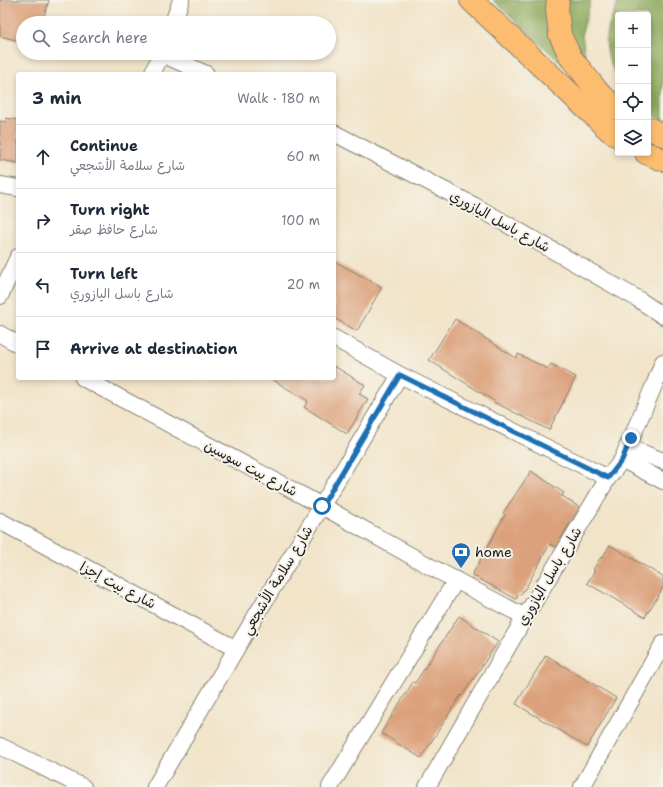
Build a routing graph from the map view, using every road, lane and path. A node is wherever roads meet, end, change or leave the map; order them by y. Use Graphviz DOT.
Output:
graph roads {
  1 [pos="181,0"];
  2 [pos="470,0"];
  3 [pos="558,0"];
  4 [pos="175,16"];
  5 [pos="159,60"];
  6 [pos="177,60"];
  7 [pos="153,72"];
  8 [pos="202,72"];
  9 [pos="615,106"];
  10 [pos="651,129"];
  11 [pos="336,134"];
  12 [pos="615,134"];
  13 [pos="663,135"];
  14 [pos="651,155"];
  15 [pos="663,160"];
  16 [pos="0,185"];
  17 [pos="16,188"];
  18 [pos="16,261"];
  19 [pos="0,296"];
  20 [pos="663,316"];
  21 [pos="0,334"];
  22 [pos="336,339"];
  23 [pos="16,343"];
  24 [pos="663,362"];
  25 [pos="400,375"];
  26 [pos="86,380"];
  27 [pos="624,453"];
  28 [pos="663,461"];
  29 [pos="608,478"];
  30 [pos="663,481"];
  31 [pos="322,506"];
  32 [pos="0,521"];
  33 [pos="456,580"];
  34 [pos="525,617"];
  35 [pos="663,644"];
  36 [pos="236,649"];
  37 [pos="0,746"];
  38 [pos="83,787"];
  39 [pos="155,787"];
  40 [pos="330,787"];
  41 [pos="427,787"];
  42 [pos="582,787"];
  1 -- 4 [label="street"];
  2 -- 12 [label="main road"];
  3 -- 9 [label="main road"];
  5 -- 7 [label="street"];
  6 -- 8 [label="street"];
  10 -- 13 [label="main road"];
  11 -- 20 [label="street, شارع باسل اليازوري"];
  14 -- 15 [label="main road"];
  16 -- 17 [label="street"];
  18 -- 19 [label="street"];
  21 -- 23 [label="street"];
  22 -- 25 [label="street"];
  24 -- 27 [label="street, شارع باسل اليازوري"];
  25 -- 29 [label="street"];
  25 -- 31 [label="street, شارع سلامة الأشجعي"];
  26 -- 31 [label="street, شارع بيت سوسين"];
  27 -- 28 [label="street"];
  27 -- 29 [label="street, شارع باسل اليازوري"];
  27 -- 30 [label="street"];
  29 -- 34 [label="street, شارع باسل اليازوري"];
  31 -- 33 [label="street, شارع بيت سوسين"];
  31 -- 36 [label="street, شارع سلامة الأشجعي"];
  32 -- 36 [label="street, شارع بيت إجزا"];
  33 -- 34 [label="street, شارع بيت سوسين"];
  33 -- 40 [label="street"];
  34 -- 41 [label="street, شارع باسل اليازوري"];
  35 -- 42 [label="street"];
  36 -- 39 [label="street, شارع سلامة الأشجعي"];
  37 -- 38 [label="street"];
}
